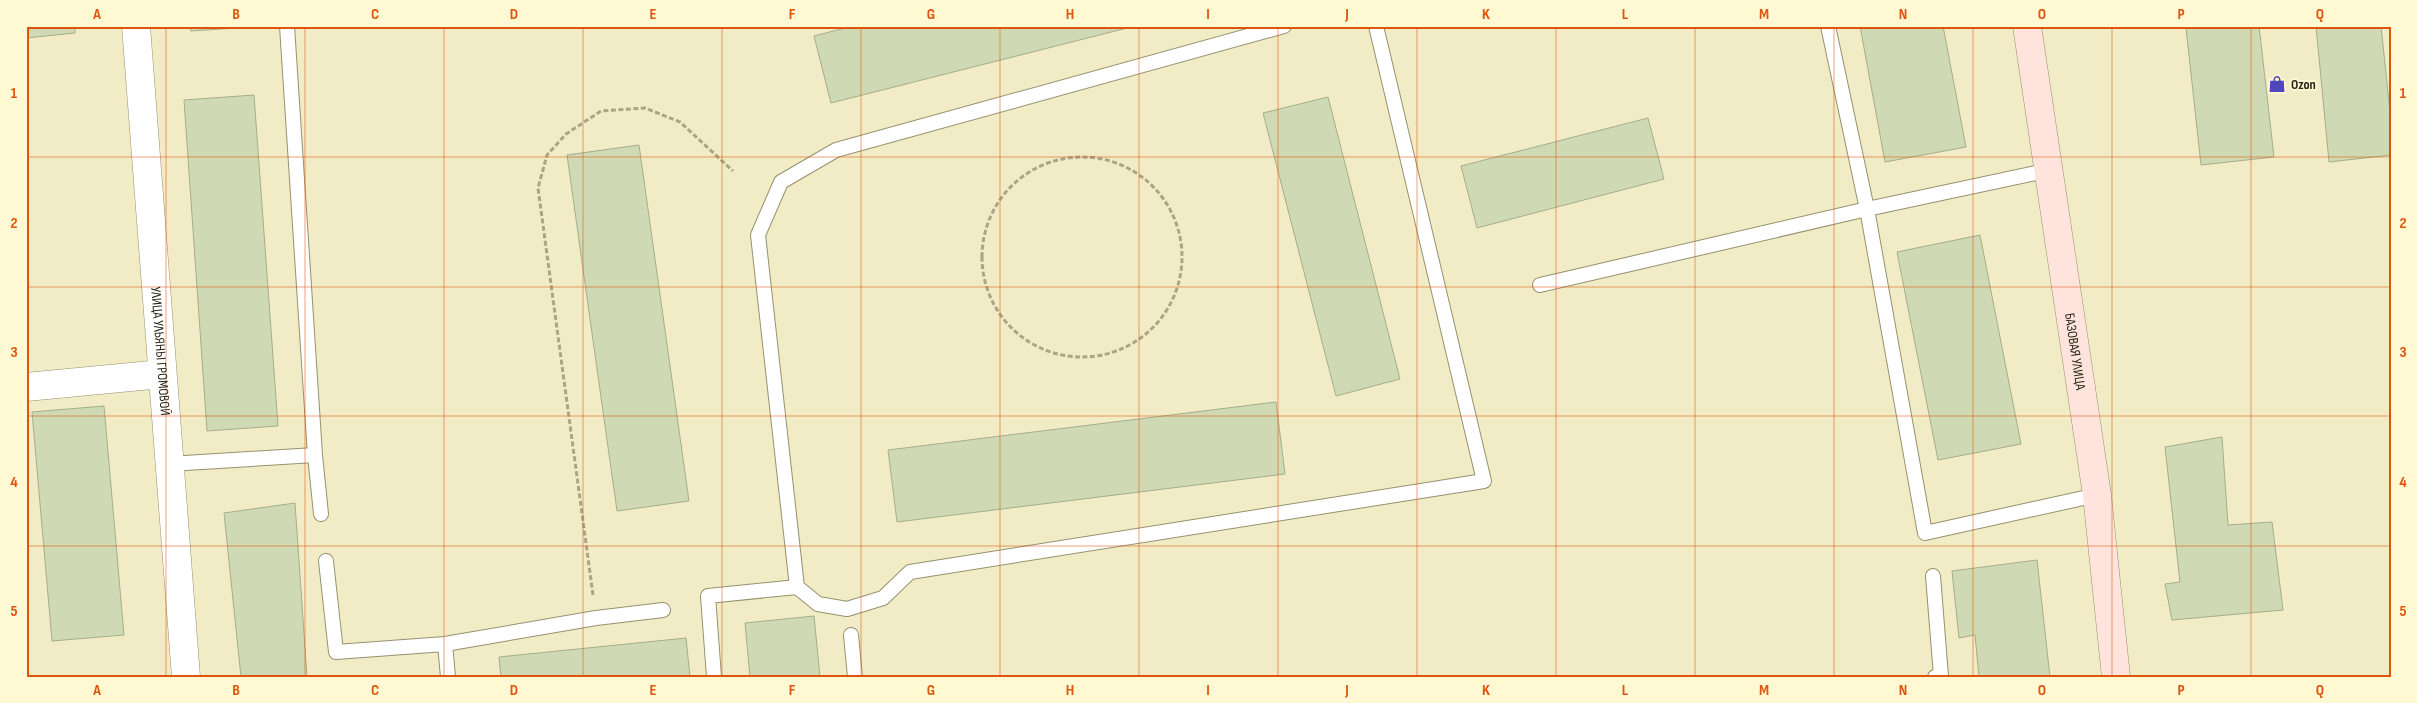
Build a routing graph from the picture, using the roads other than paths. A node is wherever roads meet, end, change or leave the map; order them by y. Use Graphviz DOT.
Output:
graph roads {
  1 [pos="136,26"];
  2 [pos="287,26"];
  3 [pos="1284,26"];
  4 [pos="1376,26"];
  5 [pos="1828,26"];
  6 [pos="2027,26"];
  7 [pos="2050,170"];
  8 [pos="1867,209"];
  9 [pos="1540,285"];
  10 [pos="162,374"];
  11 [pos="26,387"];
  12 [pos="315,455"];
  13 [pos="170,464"];
  14 [pos="2097,494"];
  15 [pos="321,514"];
  16 [pos="326,561"];
  17 [pos="1933,576"];
  18 [pos="797,587"];
  19 [pos="663,610"];
  20 [pos="851,635"];
  21 [pos="445,644"];
  22 [pos="186,677"];
  23 [pos="448,677"];
  24 [pos="714,677"];
  25 [pos="855,677"];
  26 [pos="1935,677"];
  27 [pos="2116,677"];
  1 -- 10 [label="street, УЛИЦА УЛЬЯНЫ ГРОМОВОЙ"];
  2 -- 12 [label="lane"];
  3 -- 18 [label="lane"];
  4 -- 18 [label="lane"];
  5 -- 8 [label="lane"];
  6 -- 7 [label="main road, БАЗОВАЯ УЛИЦА"];
  7 -- 8 [label="lane"];
  7 -- 14 [label="main road, БАЗОВАЯ УЛИЦА"];
  8 -- 9 [label="lane"];
  8 -- 14 [label="lane"];
  10 -- 11 [label="street"];
  10 -- 13 [label="street, УЛИЦА УЛЬЯНЫ ГРОМОВОЙ"];
  12 -- 13 [label="lane"];
  12 -- 15 [label="lane"];
  13 -- 22 [label="street, УЛИЦА УЛЬЯНЫ ГРОМОВОЙ"];
  14 -- 27 [label="main road, БАЗОВАЯ УЛИЦА"];
  16 -- 21 [label="lane"];
  17 -- 26 [label="lane"];
  18 -- 24 [label="lane"];
  19 -- 21 [label="lane"];
  20 -- 25 [label="lane"];
  21 -- 23 [label="lane"];
}
